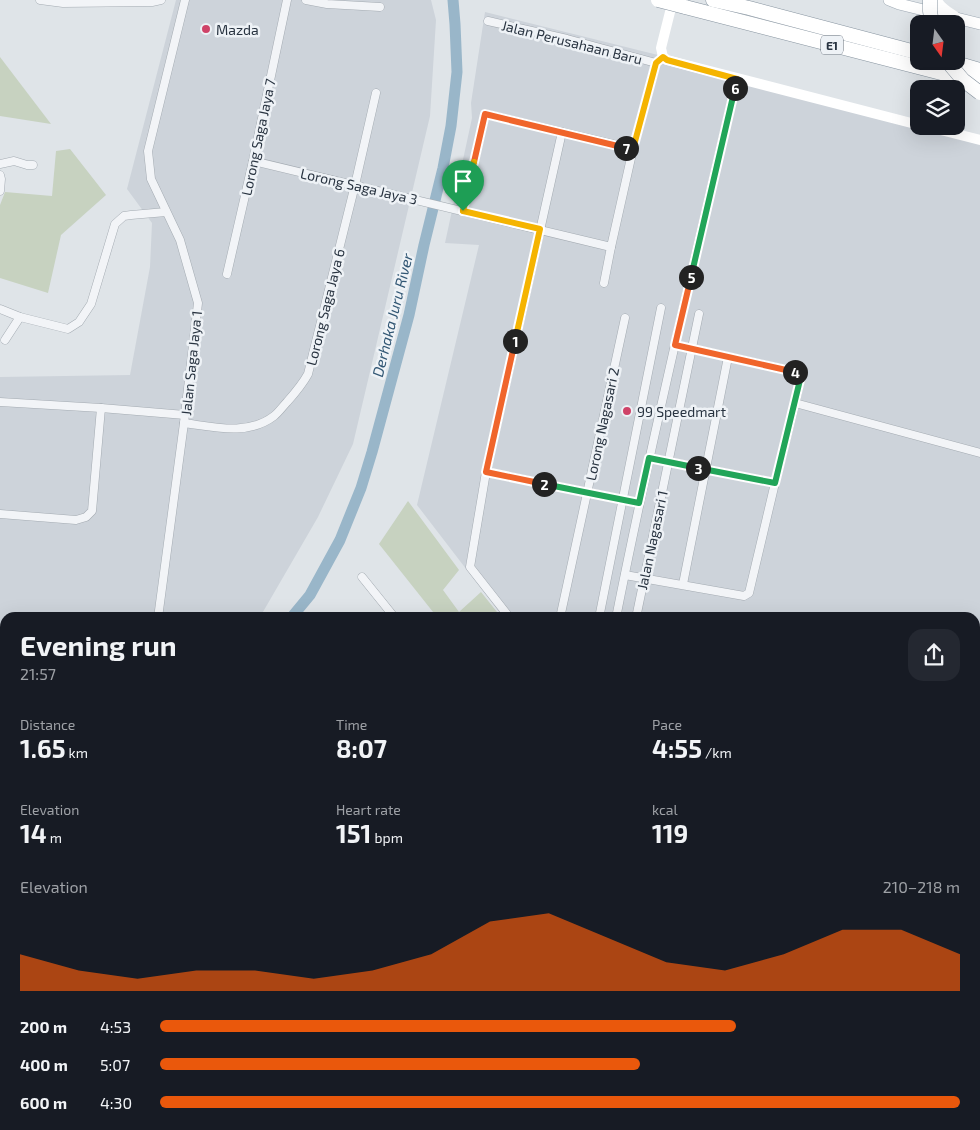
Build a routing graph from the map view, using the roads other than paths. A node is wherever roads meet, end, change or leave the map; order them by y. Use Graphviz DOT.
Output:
graph roads {
  1 [pos="40,0"];
  2 [pos="161,0"];
  3 [pos="185,0"];
  4 [pos="288,0"];
  5 [pos="306,0"];
  6 [pos="658,0"];
  7 [pos="713,0"];
  8 [pos="889,0"];
  9 [pos="930,0"];
  10 [pos="938,0"];
  11 [pos="679,3"];
  12 [pos="380,7"];
  13 [pos="931,15"];
  14 [pos="943,15"];
  15 [pos="953,15"];
  16 [pos="965,20"];
  17 [pos="488,21"];
  18 [pos="980,24"];
  19 [pos="910,51"];
  20 [pos="659,60"];
  21 [pos="965,66"];
  22 [pos="955,70"];
  23 [pos="980,70"];
  24 [pos="737,79"];
  25 [pos="980,83"];
  26 [pos="376,93"];
  27 [pos="980,93"];
  28 [pos="910,123"];
  29 [pos="562,132"];
  30 [pos="960,135"];
  31 [pos="980,140"];
  32 [pos="633,149"];
  33 [pos="253,162"];
  34 [pos="0,164"];
  35 [pos="33,165"];
  36 [pos="0,174"];
  37 [pos="355,185"];
  38 [pos="0,191"];
  39 [pos="463,211"];
  40 [pos="166,212"];
  41 [pos="540,229"];
  42 [pos="611,246"];
  43 [pos="227,274"];
  44 [pos="604,283"];
  45 [pos="661,308"];
  46 [pos="0,309"];
  47 [pos="699,314"];
  48 [pos="20,317"];
  49 [pos="625,318"];
  50 [pos="5,340"];
  51 [pos="675,345"];
  52 [pos="692,349"];
  53 [pos="728,357"];
  54 [pos="0,402"];
  55 [pos="795,403"];
  56 [pos="100,408"];
  57 [pos="185,419"];
  58 [pos="980,454"];
  59 [pos="649,458"];
  60 [pos="668,462"];
  61 [pos="706,470"];
  62 [pos="486,472"];
  63 [pos="775,483"];
  64 [pos="587,492"];
  65 [pos="622,499"];
  66 [pos="639,503"];
  67 [pos="0,514"];
  68 [pos="625,575"];
  69 [pos="362,577"];
  70 [pos="645,577"];
  71 [pos="683,584"];
  72 [pos="159,612"];
  73 [pos="390,612"];
  74 [pos="505,612"];
  75 [pos="561,612"];
  76 [pos="600,612"];
  77 [pos="617,612"];
  78 [pos="637,612"];
  1 -- 2 [label="street"];
  3 -- 40 [label="street, Jalan Saga Jaya 1"];
  4 -- 33 [label="street, Lorong Saga Jaya 7"];
  5 -- 12 [label="street"];
  6 -- 11 [label="highway, E1, bridge"];
  7 -- 19 [label="highway, E1"];
  8 -- 14 [label="main road"];
  9 -- 13 [label="highway, bridge"];
  10 -- 15 [label="street"];
  11 -- 20 [label="street"];
  11 -- 25 [label="highway, E1"];
  16 -- 18 [label="main road"];
  17 -- 20 [label="street, Jalan Perusahaan Baru"];
  20 -- 24 [label="street"];
  20 -- 32 [label="street"];
  21 -- 23 [label="highway"];
  22 -- 27 [label="highway, bridge"];
  24 -- 28 [label="street"];
  24 -- 51 [label="street, Jalan Nagasari 1"];
  26 -- 37 [label="street, Lorong Saga Jaya 6"];
  29 -- 32 [label="street"];
  29 -- 39 [label="street"];
  29 -- 41 [label="street"];
  30 -- 31 [label="street"];
  32 -- 42 [label="street"];
  33 -- 37 [label="street, Lorong Saga Jaya 3"];
  33 -- 43 [label="street, Lorong Saga Jaya 7"];
  34 -- 35 [label="street"];
  36 -- 38 [label="street"];
  37 -- 39 [label="street, Lorong Saga Jaya 3"];
  37 -- 57 [label="street, Lorong Saga Jaya 6"];
  39 -- 41 [label="street, Lorong Saga Jaya 3"];
  40 -- 48 [label="street"];
  40 -- 57 [label="street, Jalan Saga Jaya 1"];
  41 -- 42 [label="street, Lorong Saga Jaya 3"];
  41 -- 62 [label="street"];
  42 -- 44 [label="street"];
  45 -- 65 [label="street"];
  46 -- 48 [label="street"];
  47 -- 52 [label="street, Jalan Nagasari 1"];
  48 -- 50 [label="street"];
  49 -- 64 [label="street, Lorong Nagasari 2"];
  51 -- 52 [label="street"];
  51 -- 59 [label="street, Jalan Nagasari 1"];
  52 -- 53 [label="street"];
  52 -- 60 [label="street, Jalan Nagasari 1"];
  53 -- 55 [label="street"];
  53 -- 61 [label="street"];
  54 -- 56 [label="street, Lorong Saga Jaya 6"];
  55 -- 58 [label="street"];
  55 -- 63 [label="street"];
  56 -- 57 [label="street, Lorong Saga Jaya 6"];
  56 -- 67 [label="street"];
  57 -- 72 [label="street, Jalan Saga Jaya 1"];
  59 -- 60 [label="street"];
  59 -- 66 [label="street, Jalan Nagasari 1"];
  60 -- 61 [label="street"];
  60 -- 70 [label="street, Jalan Nagasari 1"];
  61 -- 63 [label="street"];
  61 -- 71 [label="street"];
  62 -- 64 [label="street"];
  62 -- 74 [label="street"];
  63 -- 71 [label="street"];
  64 -- 65 [label="street"];
  64 -- 75 [label="street, Lorong Nagasari 2"];
  65 -- 66 [label="street"];
  65 -- 76 [label="street"];
  66 -- 68 [label="street, Jalan Nagasari 1"];
  68 -- 70 [label="street"];
  68 -- 77 [label="street, Jalan Nagasari 1"];
  69 -- 73 [label="street"];
  70 -- 71 [label="street"];
  70 -- 78 [label="street, Jalan Nagasari 1"];
}
